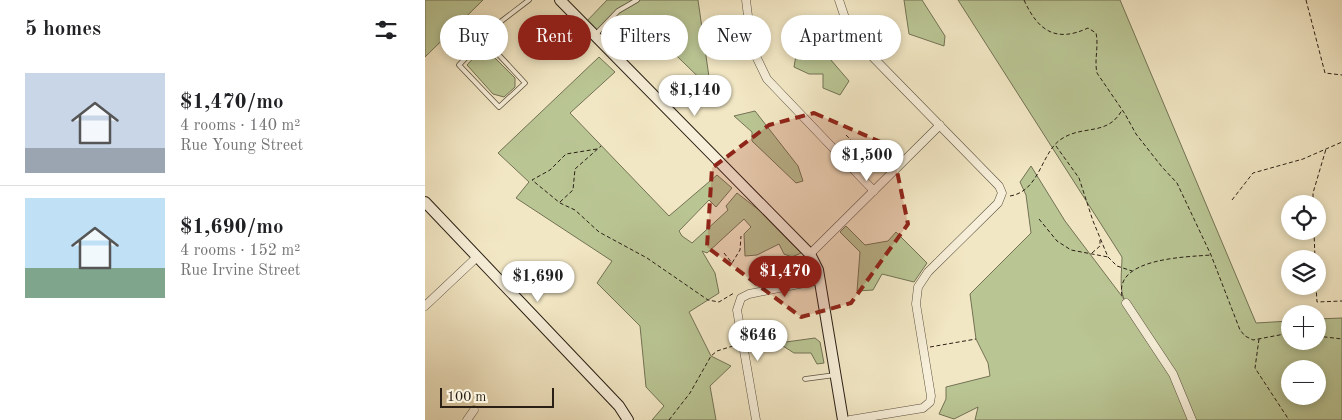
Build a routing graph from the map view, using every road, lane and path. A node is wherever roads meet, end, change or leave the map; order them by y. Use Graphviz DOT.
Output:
graph roads {
  1 [pos="529,0"];
  2 [pos="560,0"];
  3 [pos="637,0"];
  4 [pos="746,0"];
  5 [pos="839,0"];
  6 [pos="1024,0"];
  7 [pos="1306,0"];
  8 [pos="508,16"];
  9 [pos="595,35"];
  10 [pos="484,39"];
  11 [pos="1342,75"];
  12 [pos="1122,110"];
  13 [pos="940,125"];
  14 [pos="847,135"];
  15 [pos="853,142"];
  16 [pos="1342,142"];
  17 [pos="601,146"];
  18 [pos="1056,146"];
  19 [pos="1327,148"];
  20 [pos="597,149"];
  21 [pos="874,191"];
  22 [pos="1313,195"];
  23 [pos="1002,197"];
  24 [pos="1232,200"];
  25 [pos="425,202"];
  26 [pos="560,203"];
  27 [pos="1039,219"];
  28 [pos="741,236"];
  29 [pos="1100,239"];
  30 [pos="724,253"];
  31 [pos="1092,253"];
  32 [pos="810,254"];
  33 [pos="1211,255"];
  34 [pos="477,257"];
  35 [pos="1108,257"];
  36 [pos="1132,271"];
  37 [pos="819,280"];
  38 [pos="734,293"];
  39 [pos="1317,295"];
  40 [pos="1342,302"];
  41 [pos="1126,303"];
  42 [pos="425,306"];
  43 [pos="1281,335"];
  44 [pos="1326,337"];
  45 [pos="976,339"];
  46 [pos="1259,339"];
  47 [pos="1342,339"];
  48 [pos="737,345"];
  49 [pos="924,348"];
  50 [pos="835,375"];
  51 [pos="805,379"];
  52 [pos="474,410"];
  53 [pos="627,419"];
  54 [pos="467,420"];
  55 [pos="669,420"];
  56 [pos="755,420"];
  57 [pos="843,420"];
  58 [pos="850,420"];
  59 [pos="1192,420"];
  60 [pos="1289,420"];
  1 -- 8 [label="lane"];
  2 -- 9 [label="street"];
  3 -- 9 [label="lane"];
  4 -- 21 [label="street"];
  5 -- 13 [label="street"];
  6 -- 12 [label="path"];
  7 -- 11 [label="path"];
  9 -- 32 [label="street"];
  10 -- 10 [label="lane"];
  12 -- 18 [label="path"];
  12 -- 33 [label="path"];
  13 -- 21 [label="street"];
  13 -- 23 [label="street"];
  14 -- 15 [label="path"];
  16 -- 19 [label="path"];
  17 -- 20 [label="path"];
  18 -- 23 [label="path"];
  18 -- 29 [label="path"];
  19 -- 22 [label="path"];
  19 -- 24 [label="path"];
  20 -- 26 [label="path"];
  20 -- 26 [label="path"];
  21 -- 32 [label="street"];
  23 -- 49 [label="street"];
  25 -- 34 [label="street"];
  26 -- 38 [label="path"];
  27 -- 31 [label="path"];
  28 -- 30 [label="path"];
  29 -- 31 [label="path"];
  29 -- 35 [label="path"];
  31 -- 35 [label="path"];
  32 -- 37 [label="street"];
  33 -- 36 [label="path"];
  33 -- 46 [label="path"];
  34 -- 42 [label="street"];
  34 -- 53 [label="street"];
  35 -- 36 [label="path"];
  36 -- 41 [label="path"];
  37 -- 50 [label="street"];
  37 -- 56 [label="street"];
  39 -- 40 [label="path"];
  41 -- 59 [label="street"];
  43 -- 46 [label="path"];
  44 -- 47 [label="path"];
  45 -- 49 [label="path"];
  46 -- 60 [label="path"];
  48 -- 55 [label="path"];
  49 -- 58 [label="street"];
  50 -- 51 [label="lane"];
  50 -- 57 [label="street"];
  52 -- 54 [label="street"];
}
